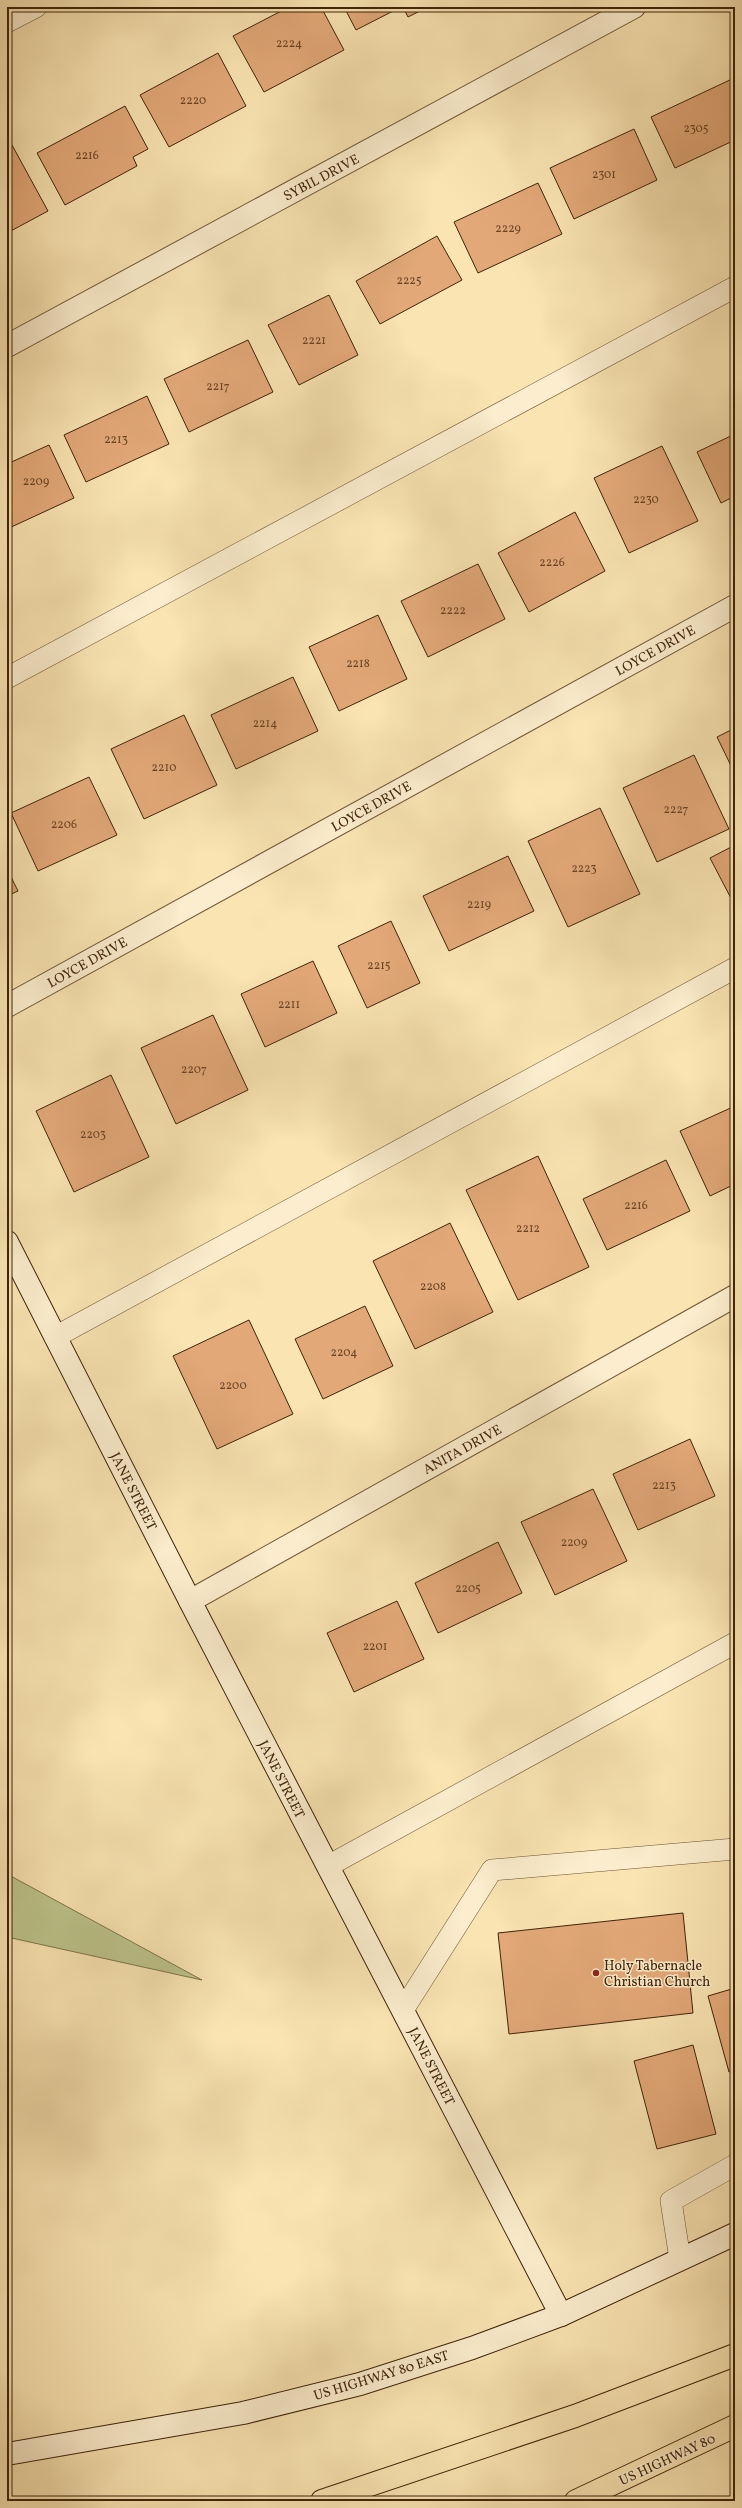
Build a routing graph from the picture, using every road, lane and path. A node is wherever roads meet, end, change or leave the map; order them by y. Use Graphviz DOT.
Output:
graph roads {
  1 [pos="36,7"];
  2 [pos="634,7"];
  3 [pos="7,22"];
  4 [pos="735,287"];
  5 [pos="7,346"];
  6 [pos="735,606"];
  7 [pos="7,678"];
  8 [pos="735,968"];
  9 [pos="7,1006"];
  10 [pos="7,1242"];
  11 [pos="735,1296"];
  12 [pos="55,1337"];
  13 [pos="190,1601"];
  14 [pos="735,1643"];
  15 [pos="735,1848"];
  16 [pos="328,1866"];
  17 [pos="403,2010"];
  18 [pos="735,2166"];
  19 [pos="735,2234"];
  20 [pos="680,2259"];
  21 [pos="561,2315"];
  22 [pos="735,2355"];
  23 [pos="735,2426"];
  24 [pos="7,2454"];
  25 [pos="322,2501"];
  26 [pos="576,2501"];
  1 -- 3 [label="lane"];
  2 -- 5 [label="street, SYBIL DRIVE"];
  4 -- 7 [label="lane"];
  6 -- 9 [label="street, LOYCE DRIVE"];
  8 -- 12 [label="lane"];
  10 -- 12 [label="street, JANE STREET"];
  11 -- 13 [label="street, ANITA DRIVE"];
  12 -- 13 [label="street, JANE STREET"];
  13 -- 16 [label="street, JANE STREET"];
  14 -- 16 [label="lane"];
  15 -- 17 [label="lane"];
  16 -- 17 [label="street, JANE STREET"];
  17 -- 21 [label="street, JANE STREET"];
  18 -- 20 [label="lane"];
  19 -- 20 [label="street, US HIGHWAY 80 EAST"];
  20 -- 21 [label="street, US HIGHWAY 80 EAST"];
  21 -- 24 [label="street, US HIGHWAY 80 EAST"];
  22 -- 25 [label="highway"];
  23 -- 26 [label="highway, US HIGHWAY 80"];
}
